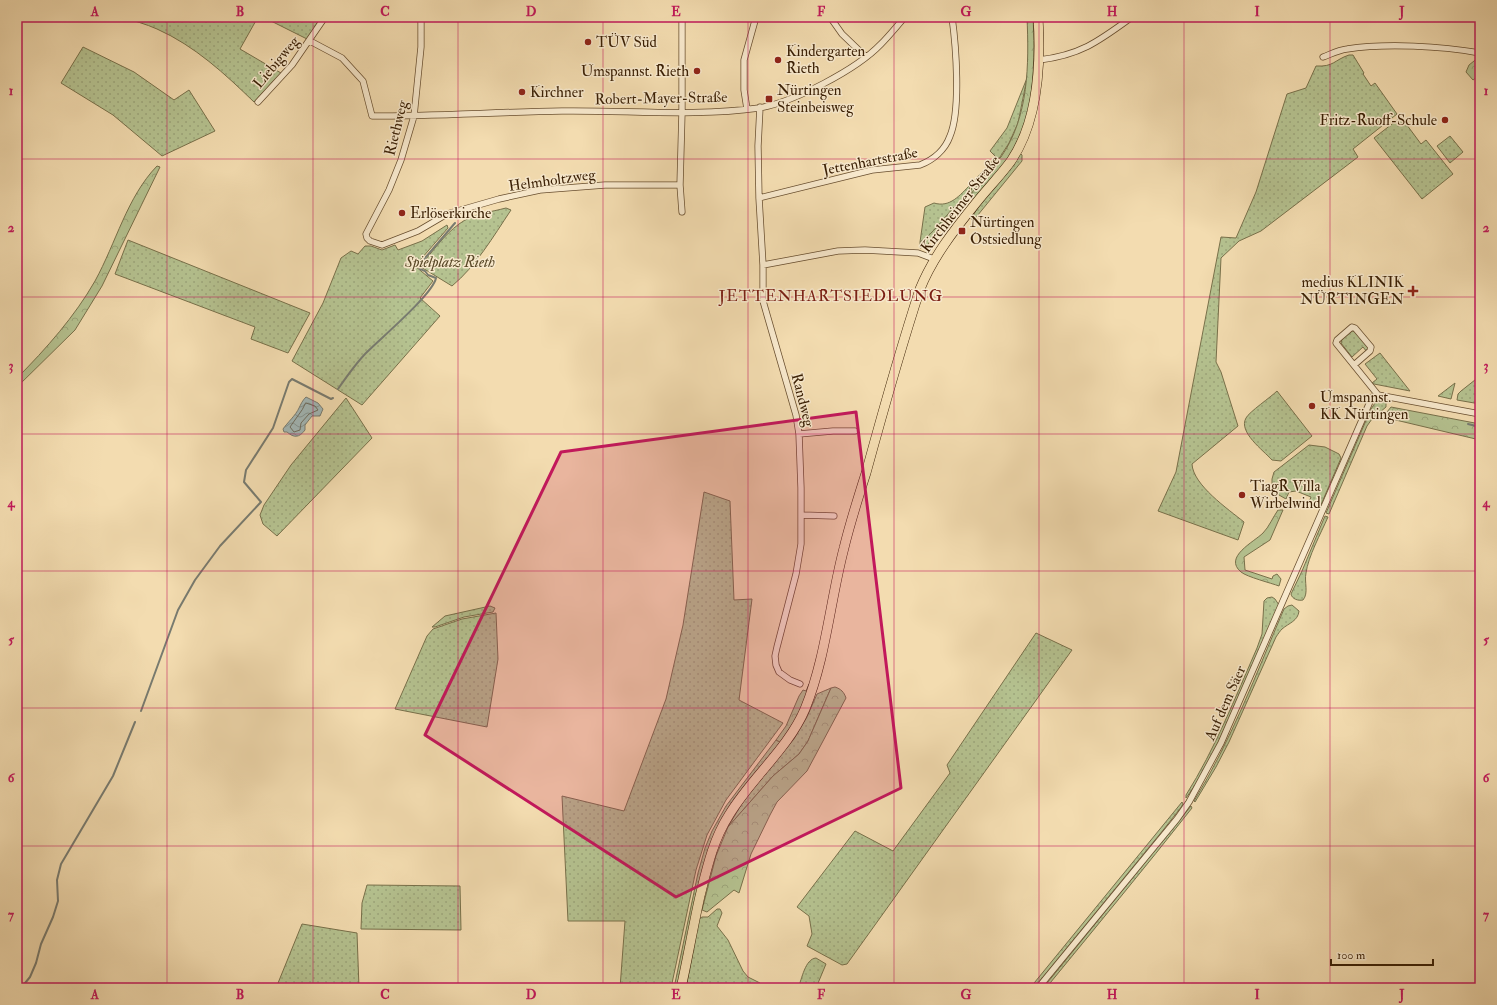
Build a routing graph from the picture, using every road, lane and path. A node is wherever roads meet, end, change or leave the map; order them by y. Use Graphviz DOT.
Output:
graph roads {
  1 [pos="325,17"];
  2 [pos="421,17"];
  3 [pos="682,17"];
  4 [pos="756,17"];
  5 [pos="830,17"];
  6 [pos="905,17"];
  7 [pos="952,17"];
  8 [pos="1038,17"];
  9 [pos="1132,17"];
  10 [pos="310,41"];
  11 [pos="1480,53"];
  12 [pos="866,57"];
  13 [pos="1323,57"];
  14 [pos="1039,60"];
  15 [pos="258,102"];
  16 [pos="760,108"];
  17 [pos="747,109"];
  18 [pos="682,112"];
  19 [pos="414,116"];
  20 [pos="680,185"];
  21 [pos="759,198"];
  22 [pos="682,212"];
  23 [pos="367,238"];
  24 [pos="934,259"];
  25 [pos="763,265"];
  26 [pos="1354,365"];
  27 [pos="1378,395"];
  28 [pos="1480,414"];
  29 [pos="855,431"];
  30 [pos="799,434"];
  31 [pos="802,514"];
  32 [pos="834,516"];
  33 [pos="800,684"];
  34 [pos="681,988"];
  35 [pos="1038,988"];
  1 -- 10 [label="street, Liebigweg"];
  2 -- 19 [label="street, Riethweg"];
  3 -- 18 [label="street"];
  4 -- 17 [label="street"];
  5 -- 12 [label="street"];
  6 -- 12 [label="street, Robert-Mayer-Straße"];
  7 -- 21 [label="street, Jettenhartstraße"];
  8 -- 14 [label="main road, Kirchheimer Straße"];
  9 -- 14 [label="street"];
  10 -- 15 [label="street, Liebigweg"];
  10 -- 19 [label="street, Robert-Mayer-Straße"];
  11 -- 13 [label="street"];
  12 -- 16 [label="street, Robert-Mayer-Straße"];
  14 -- 24 [label="main road, Kirchheimer Straße"];
  16 -- 17 [label="street, Robert-Mayer-Straße"];
  16 -- 21 [label="street, Randweg"];
  17 -- 18 [label="street, Robert-Mayer-Straße"];
  18 -- 19 [label="street, Robert-Mayer-Straße"];
  18 -- 20 [label="street"];
  19 -- 23 [label="street, Riethweg"];
  20 -- 22 [label="street"];
  20 -- 23 [label="street, Helmholtzweg"];
  21 -- 25 [label="street, Randweg"];
  24 -- 25 [label="street"];
  24 -- 34 [label="main road, Kirchheimer Straße"];
  25 -- 30 [label="street, Randweg"];
  26 -- 26 [label="street"];
  26 -- 27 [label="street"];
  27 -- 28 [label="street"];
  27 -- 35 [label="street, Auf dem Säer"];
  29 -- 30 [label="street"];
  30 -- 31 [label="street, Randweg"];
  31 -- 32 [label="street"];
  31 -- 33 [label="street, Randweg"];
}
